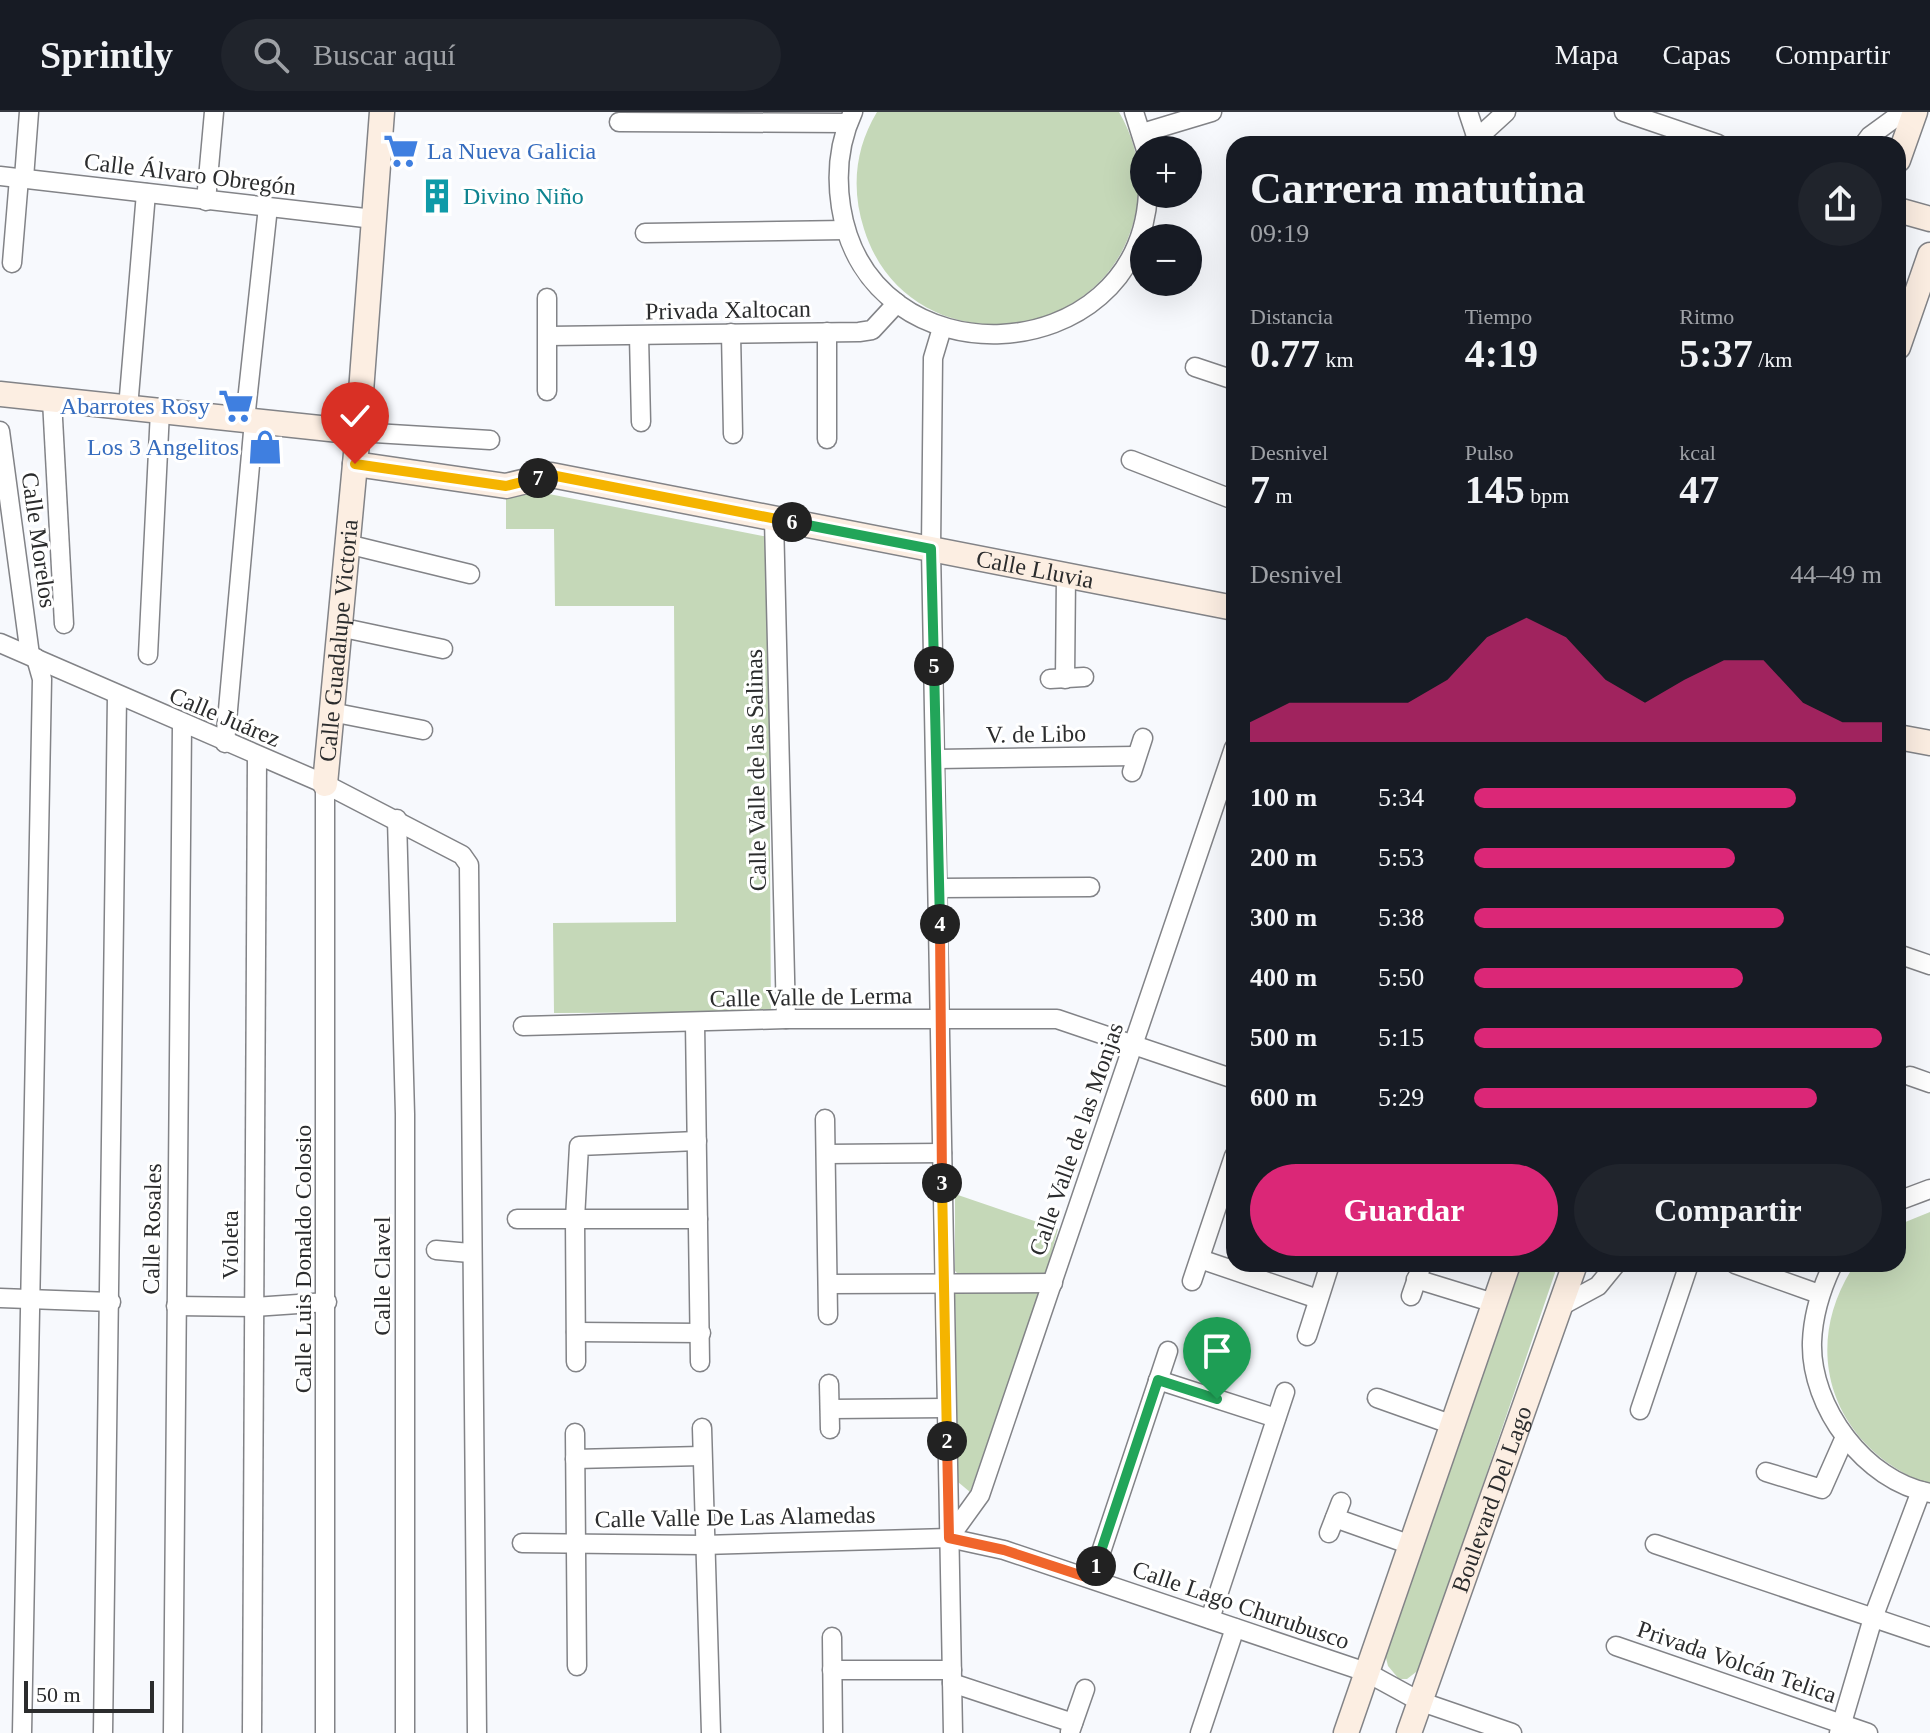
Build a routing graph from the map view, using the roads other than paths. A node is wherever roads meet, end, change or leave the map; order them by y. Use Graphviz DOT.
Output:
graph roads {
  1 [pos="29,112"];
  2 [pos="214,112"];
  3 [pos="382,112"];
  4 [pos="1134,112"];
  5 [pos="1468,112"];
  6 [pos="1506,112"];
  7 [pos="1624,112"];
  8 [pos="1903,112"];
  9 [pos="1915,112"];
  10 [pos="1203,114"];
  11 [pos="850,118"];
  12 [pos="619,122"];
  13 [pos="1142,136"];
  14 [pos="1157,136"];
  15 [pos="1472,136"];
  16 [pos="1478,136"];
  17 [pos="1694,136"];
  18 [pos="1870,136"];
  19 [pos="1906,137"];
  20 [pos="0,176"];
  21 [pos="22,178"];
  22 [pos="146,193"];
  23 [pos="206,201"];
  24 [pos="268,207"];
  25 [pos="1145,208"];
  26 [pos="1906,212"];
  27 [pos="374,219"];
  28 [pos="1930,219"];
  29 [pos="845,230"];
  30 [pos="645,233"];
  31 [pos="1930,255"];
  32 [pos="12,263"];
  33 [pos="547,298"];
  34 [pos="1921,302"];
  35 [pos="897,303"];
  36 [pos="942,328"];
  37 [pos="1906,331"];
  38 [pos="827,332"];
  39 [pos="731,333"];
  40 [pos="548,336"];
  41 [pos="639,336"];
  42 [pos="1195,367"];
  43 [pos="1226,377"];
  44 [pos="547,391"];
  45 [pos="0,394"];
  46 [pos="52,400"];
  47 [pos="128,408"];
  48 [pos="160,411"];
  49 [pos="250,420"];
  50 [pos="641,422"];
  51 [pos="0,431"];
  52 [pos="358,432"];
  53 [pos="733,434"];
  54 [pos="827,439"];
  55 [pos="490,440"];
  56 [pos="1131,460"];
  57 [pos="355,464"];
  58 [pos="1226,497"];
  59 [pos="774,519"];
  60 [pos="347,544"];
  61 [pos="931,549"];
  62 [pos="470,574"];
  63 [pos="1066,575"];
  64 [pos="1226,606"];
  65 [pos="64,624"];
  66 [pos="339,627"];
  67 [pos="0,643"];
  68 [pos="443,649"];
  69 [pos="148,655"];
  70 [pos="33,657"];
  71 [pos="1066,678"];
  72 [pos="117,696"];
  73 [pos="331,712"];
  74 [pos="182,725"];
  75 [pos="423,730"];
  76 [pos="1143,738"];
  77 [pos="1906,738"];
  78 [pos="225,743"];
  79 [pos="1930,743"];
  80 [pos="257,757"];
  81 [pos="937,759"];
  82 [pos="1226,772"];
  83 [pos="325,784"];
  84 [pos="397,819"];
  85 [pos="1090,887"];
  86 [pos="939,888"];
  87 [pos="1906,957"];
  88 [pos="1930,965"];
  89 [pos="942,1018"];
  90 [pos="786,1019"];
  91 [pos="695,1023"];
  92 [pos="523,1026"];
  93 [pos="1134,1044"];
  94 [pos="1226,1076"];
  95 [pos="1910,1076"];
  96 [pos="1930,1083"];
  97 [pos="825,1119"];
  98 [pos="697,1141"];
  99 [pos="942,1153"];
  100 [pos="826,1154"];
  101 [pos="1226,1180"];
  102 [pos="1930,1189"];
  103 [pos="1906,1198"];
  104 [pos="517,1219"];
  105 [pos="575,1219"];
  106 [pos="698,1219"];
  107 [pos="436,1250"];
  108 [pos="470,1253"];
  109 [pos="1200,1259"];
  110 [pos="1226,1268"];
  111 [pos="1238,1272"];
  112 [pos="1327,1272"];
  113 [pos="1503,1272"];
  114 [pos="1572,1272"];
  115 [pos="1609,1272"];
  116 [pos="1686,1272"];
  117 [pos="1757,1272"];
  118 [pos="1829,1272"];
  119 [pos="1192,1281"];
  120 [pos="1416,1281"];
  121 [pos="1053,1283"];
  122 [pos="828,1284"];
  123 [pos="944,1284"];
  124 [pos="1819,1294"];
  125 [pos="0,1298"];
  126 [pos="31,1299"];
  127 [pos="1318,1299"];
  128 [pos="111,1302"];
  129 [pos="327,1302"];
  130 [pos="1494,1303"];
  131 [pos="176,1306"];
  132 [pos="1561,1306"];
  133 [pos="254,1307"];
  134 [pos="828,1315"];
  135 [pos="576,1332"];
  136 [pos="701,1333"];
  137 [pos="1307,1336"];
  138 [pos="1168,1351"];
  139 [pos="576,1362"];
  140 [pos="700,1362"];
  141 [pos="1158,1380"];
  142 [pos="829,1384"];
  143 [pos="1285,1392"];
  144 [pos="1377,1398"];
  145 [pos="946,1408"];
  146 [pos="830,1409"];
  147 [pos="1640,1410"];
  148 [pos="1276,1418"];
  149 [pos="1453,1425"];
  150 [pos="702,1428"];
  151 [pos="830,1429"];
  152 [pos="575,1433"];
  153 [pos="1845,1437"];
  154 [pos="701,1456"];
  155 [pos="575,1459"];
  156 [pos="1766,1472"];
  157 [pos="1926,1492"];
  158 [pos="1335,1518"];
  159 [pos="949,1538"];
  160 [pos="522,1543"];
  161 [pos="574,1543"];
  162 [pos="1655,1544"];
  163 [pos="703,1545"];
  164 [pos="1411,1545"];
  165 [pos="1092,1579"];
  166 [pos="1873,1618"];
  167 [pos="1210,1619"];
  168 [pos="1235,1628"];
  169 [pos="832,1637"];
  170 [pos="1930,1637"];
  171 [pos="1616,1646"];
  172 [pos="577,1666"];
  173 [pos="832,1670"];
  174 [pos="1366,1672"];
  175 [pos="952,1677"];
  176 [pos="1085,1689"];
  177 [pos="1419,1701"];
  178 [pos="1071,1728"];
  179 [pos="1840,1728"];
  180 [pos="22,1733"];
  181 [pos="103,1733"];
  182 [pos="173,1733"];
  183 [pos="252,1733"];
  184 [pos="325,1733"];
  185 [pos="405,1733"];
  186 [pos="477,1733"];
  187 [pos="711,1733"];
  188 [pos="833,1733"];
  189 [pos="953,1733"];
  190 [pos="1200,1733"];
  191 [pos="1346,1733"];
  192 [pos="1409,1733"];
  193 [pos="1512,1733"];
  194 [pos="1868,1733"];
  1 -- 21 [label="street"];
  2 -- 23 [label="street"];
  3 -- 27 [label="street, Calle Guadalupe Victoria"];
  4 -- 13 [label="street"];
  5 -- 15 [label="street"];
  6 -- 16 [label="street"];
  7 -- 17 [label="street"];
  8 -- 18 [label="street"];
  9 -- 19 [label="street"];
  10 -- 14 [label="street"];
  11 -- 12 [label="street"];
  11 -- 29 [label="street"];
  20 -- 21 [label="street, Calle Álvaro Obregón"];
  21 -- 22 [label="street, Calle Álvaro Obregón"];
  21 -- 32 [label="street"];
  22 -- 23 [label="street, Calle Álvaro Obregón"];
  22 -- 47 [label="street"];
  23 -- 24 [label="street, Calle Álvaro Obregón"];
  24 -- 27 [label="street, Calle Álvaro Obregón"];
  24 -- 49 [label="street"];
  25 -- 36 [label="street"];
  26 -- 28 [label="street"];
  27 -- 52 [label="street, Calle Guadalupe Victoria"];
  29 -- 30 [label="street"];
  29 -- 35 [label="street"];
  31 -- 34 [label="street"];
  33 -- 40 [label="street"];
  34 -- 37 [label="street"];
  35 -- 36 [label="street"];
  35 -- 38 [label="street, Privada Xaltocan"];
  36 -- 61 [label="street"];
  38 -- 39 [label="street, Privada Xaltocan"];
  38 -- 54 [label="street"];
  39 -- 41 [label="street, Privada Xaltocan"];
  39 -- 53 [label="street"];
  40 -- 41 [label="street, Privada Xaltocan"];
  40 -- 44 [label="street"];
  41 -- 50 [label="street"];
  42 -- 43 [label="street"];
  45 -- 46 [label="street"];
  46 -- 47 [label="street"];
  46 -- 65 [label="street"];
  47 -- 48 [label="street"];
  48 -- 49 [label="street"];
  48 -- 69 [label="street"];
  49 -- 52 [label="street"];
  49 -- 78 [label="street"];
  51 -- 70 [label="street, Calle Morelos"];
  52 -- 55 [label="street"];
  52 -- 57 [label="street, Calle Guadalupe Victoria"];
  56 -- 58 [label="street"];
  57 -- 59 [label="street, Calle Lluvia"];
  57 -- 60 [label="street, Calle Guadalupe Victoria"];
  59 -- 61 [label="street, Calle Lluvia"];
  59 -- 90 [label="street, Calle Valle de las Salinas"];
  60 -- 62 [label="street"];
  60 -- 66 [label="street, Calle Guadalupe Victoria"];
  61 -- 63 [label="street, Calle Lluvia"];
  61 -- 81 [label="street"];
  63 -- 64 [label="street, Calle Lluvia"];
  63 -- 71 [label="street"];
  66 -- 68 [label="street"];
  66 -- 73 [label="street, Calle Guadalupe Victoria"];
  67 -- 70 [label="street, Calle Juárez"];
  70 -- 72 [label="street, Calle Juárez"];
  70 -- 126 [label="street, Calle Morelos"];
  72 -- 74 [label="street, Calle Juárez"];
  72 -- 128 [label="street"];
  73 -- 75 [label="street"];
  73 -- 83 [label="street, Calle Guadalupe Victoria"];
  74 -- 78 [label="street, Calle Juárez"];
  74 -- 131 [label="street, Calle Rosales"];
  76 -- 81 [label="street, V. de Libo"];
  77 -- 79 [label="street"];
  78 -- 80 [label="street, Calle Juárez"];
  80 -- 83 [label="street, Calle Juárez"];
  80 -- 133 [label="street, Violeta"];
  81 -- 86 [label="street"];
  82 -- 93 [label="street, Calle Valle de las Monjas"];
  83 -- 84 [label="street, Calle Juárez"];
  83 -- 129 [label="street, Calle Luis Donaldo Colosio"];
  84 -- 108 [label="street, Calle Juárez"];
  84 -- 185 [label="street, Calle Clavel"];
  85 -- 86 [label="street"];
  86 -- 89 [label="street"];
  87 -- 88 [label="street"];
  89 -- 90 [label="street, Calle Valle de Lerma"];
  89 -- 93 [label="street, Calle Valle de Lerma"];
  89 -- 99 [label="street"];
  90 -- 91 [label="street, Calle Valle de Lerma"];
  91 -- 92 [label="street, Calle Valle de Lerma"];
  91 -- 98 [label="street"];
  93 -- 94 [label="street, Calle Valle de Lerma"];
  93 -- 121 [label="street, Calle Valle de las Monjas"];
  95 -- 96 [label="street"];
  97 -- 100 [label="street"];
  98 -- 105 [label="street"];
  98 -- 106 [label="street"];
  99 -- 100 [label="street"];
  99 -- 123 [label="street"];
  100 -- 122 [label="street"];
  101 -- 109 [label="street"];
  102 -- 103 [label="street"];
  104 -- 105 [label="street"];
  105 -- 106 [label="street"];
  105 -- 135 [label="street"];
  106 -- 136 [label="street"];
  107 -- 108 [label="street"];
  108 -- 186 [label="street"];
  109 -- 110 [label="street"];
  109 -- 119 [label="street"];
  111 -- 127 [label="street"];
  112 -- 127 [label="street"];
  113 -- 130 [label="street"];
  114 -- 132 [label="street, Boulevard Del Lago"];
  115 -- 132 [label="street"];
  116 -- 147 [label="street"];
  117 -- 124 [label="street"];
  118 -- 124 [label="street"];
  120 -- 130 [label="street"];
  121 -- 123 [label="street"];
  121 -- 159 [label="street, Calle Valle de las Monjas"];
  122 -- 123 [label="street"];
  122 -- 134 [label="street"];
  123 -- 145 [label="street"];
  124 -- 153 [label="street"];
  125 -- 126 [label="street"];
  126 -- 128 [label="street"];
  126 -- 180 [label="street, Calle Morelos"];
  127 -- 137 [label="street"];
  128 -- 181 [label="street"];
  129 -- 133 [label="street"];
  129 -- 184 [label="street, Calle Luis Donaldo Colosio"];
  130 -- 149 [label="street"];
  131 -- 133 [label="street"];
  131 -- 182 [label="street, Calle Rosales"];
  132 -- 177 [label="street, Boulevard Del Lago"];
  133 -- 183 [label="street, Violeta"];
  135 -- 136 [label="street"];
  135 -- 139 [label="street"];
  136 -- 140 [label="street"];
  138 -- 141 [label="street"];
  141 -- 148 [label="street"];
  141 -- 165 [label="street"];
  142 -- 146 [label="street"];
  143 -- 148 [label="street"];
  144 -- 149 [label="street"];
  145 -- 146 [label="street"];
  145 -- 159 [label="street"];
  146 -- 151 [label="street"];
  148 -- 167 [label="street"];
  149 -- 164 [label="street"];
  150 -- 154 [label="street"];
  152 -- 155 [label="street"];
  153 -- 156 [label="street"];
  153 -- 157 [label="street"];
  154 -- 155 [label="street"];
  154 -- 163 [label="street"];
  155 -- 161 [label="street"];
  157 -- 166 [label="street"];
  158 -- 164 [label="street"];
  159 -- 163 [label="street, Calle Valle De Las Alamedas"];
  159 -- 165 [label="street, Calle Lago Churubusco"];
  159 -- 175 [label="street"];
  160 -- 161 [label="street, Calle Valle De Las Alamedas"];
  161 -- 163 [label="street, Calle Valle De Las Alamedas"];
  161 -- 172 [label="street"];
  162 -- 166 [label="street"];
  163 -- 187 [label="street"];
  164 -- 174 [label="street"];
  165 -- 167 [label="street, Calle Lago Churubusco"];
  166 -- 170 [label="street"];
  166 -- 179 [label="street"];
  167 -- 168 [label="street, Calle Lago Churubusco"];
  168 -- 174 [label="street, Calle Lago Churubusco"];
  168 -- 190 [label="street"];
  169 -- 173 [label="street"];
  171 -- 179 [label="street, Privada Volcán Telica"];
  173 -- 175 [label="street"];
  173 -- 188 [label="street"];
  174 -- 177 [label="street, Calle Lago Churubusco"];
  174 -- 191 [label="street"];
  175 -- 178 [label="street"];
  175 -- 189 [label="street"];
  176 -- 178 [label="street"];
  177 -- 192 [label="street, Boulevard Del Lago"];
  177 -- 193 [label="street, Calle Lago Churubusco"];
  179 -- 194 [label="street, Privada Volcán Telica"];
}
